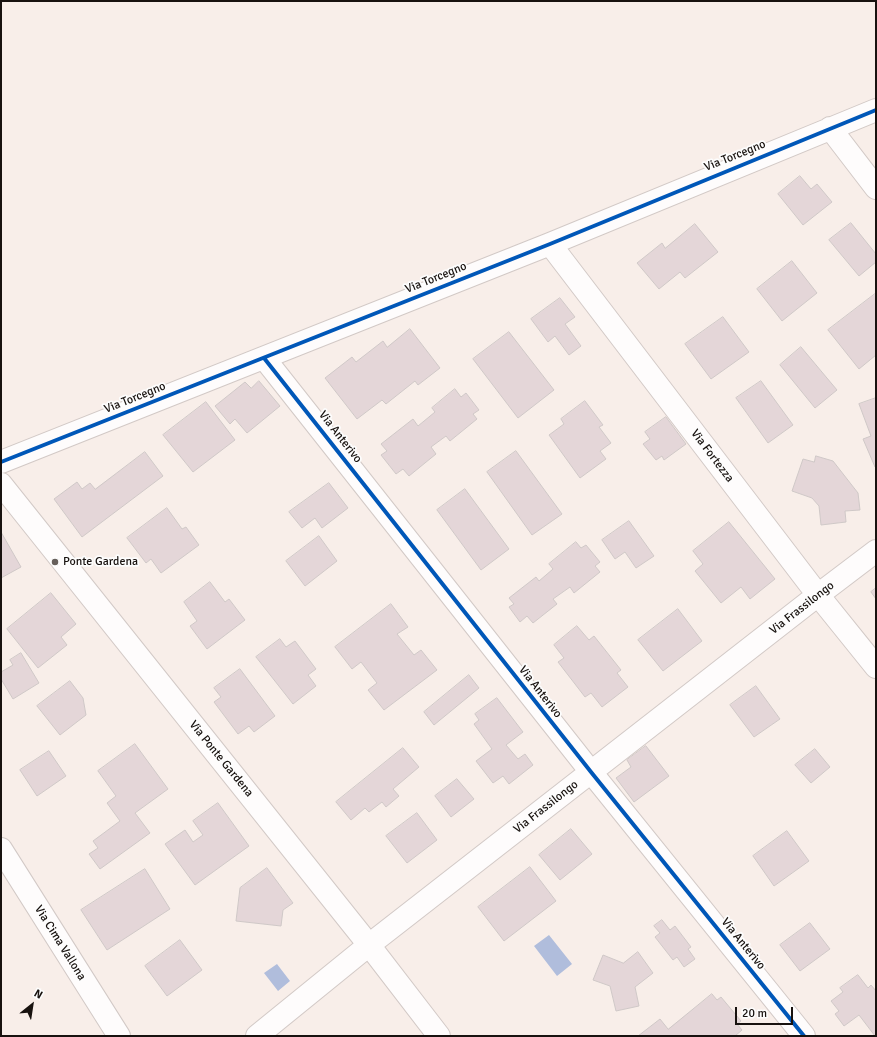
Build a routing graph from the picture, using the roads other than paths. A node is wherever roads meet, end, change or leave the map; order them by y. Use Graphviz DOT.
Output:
graph roads {
  1 [pos="876,110"];
  2 [pos="830,128"];
  3 [pos="876,188"];
  4 [pos="550,244"];
  5 [pos="264,358"];
  6 [pos="1,462"];
  7 [pos="1,484"];
  8 [pos="876,551"];
  9 [pos="818,595"];
  10 [pos="876,667"];
  11 [pos="591,772"];
  12 [pos="1,849"];
  13 [pos="369,945"];
  14 [pos="119,1036"];
  15 [pos="257,1036"];
  16 [pos="439,1036"];
  17 [pos="804,1036"];
  1 -- 2 [label="street, Via Torcegno"];
  2 -- 3 [label="street"];
  2 -- 4 [label="street, Via Torcegno"];
  4 -- 5 [label="street, Via Torcegno"];
  4 -- 9 [label="street, Via Fortezza"];
  5 -- 6 [label="street, Via Torcegno"];
  5 -- 11 [label="street, Via Anterivo"];
  7 -- 13 [label="street, Via Ponte Gardena"];
  8 -- 9 [label="street, Via Frassilongo"];
  9 -- 10 [label="street, Via Fortezza"];
  9 -- 11 [label="street, Via Frassilongo"];
  11 -- 13 [label="street, Via Frassilongo"];
  11 -- 17 [label="street, Via Anterivo"];
  12 -- 14 [label="street, Via Cima Vallona"];
  13 -- 15 [label="street, Via Frassilongo"];
  13 -- 16 [label="street, Via Ponte Gardena"];
}
